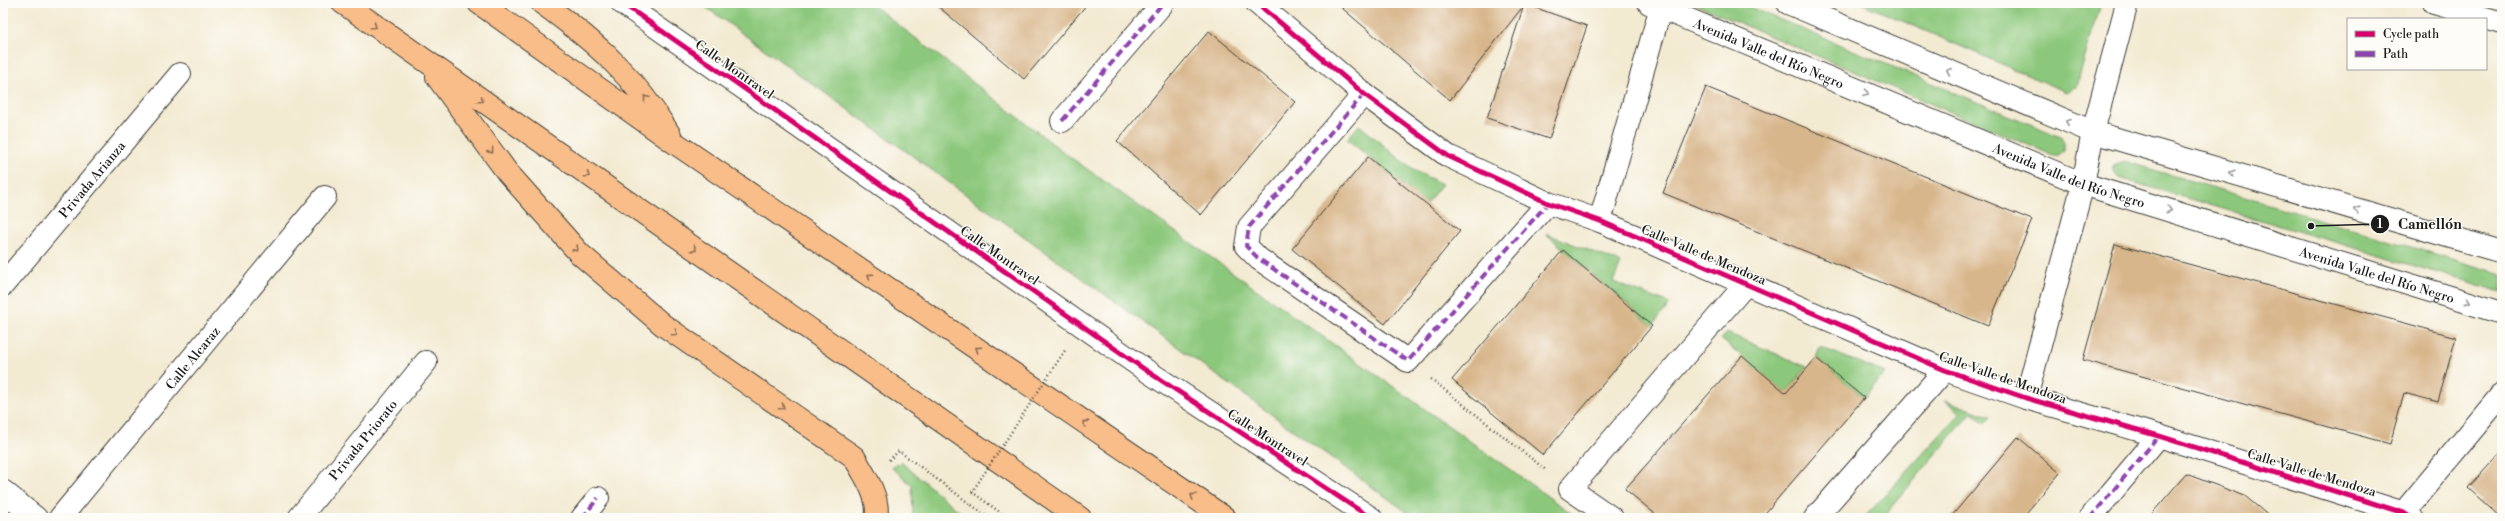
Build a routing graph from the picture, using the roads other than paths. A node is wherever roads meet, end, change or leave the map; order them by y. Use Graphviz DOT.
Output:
graph roads {
  1 [pos="343,3"];
  2 [pos="479,3"];
  3 [pos="542,3"];
  4 [pos="622,3"];
  5 [pos="1163,3"];
  6 [pos="1257,3"];
  7 [pos="1788,3"];
  8 [pos="2127,3"];
  9 [pos="2434,3"];
  10 [pos="1657,5"];
  11 [pos="2485,18"];
  12 [pos="2487,19"];
  13 [pos="2502,23"];
  14 [pos="427,63"];
  15 [pos="180,74"];
  16 [pos="1364,94"];
  17 [pos="1062,120"];
  18 [pos="2094,132"];
  19 [pos="675,143"];
  20 [pos="2083,184"];
  21 [pos="325,197"];
  22 [pos="1548,203"];
  23 [pos="1600,221"];
  24 [pos="2502,252"];
  25 [pos="1746,284"];
  26 [pos="3,285"];
  27 [pos="2502,313"];
  28 [pos="426,362"];
  29 [pos="1945,370"];
  30 [pos="2502,394"];
  31 [pos="2026,398"];
  32 [pos="2159,436"];
  33 [pos="3,491"];
  34 [pos="598,498"];
  35 [pos="2405,516"];
  36 [pos="36,518"];
  37 [pos="60,518"];
  38 [pos="300,518"];
  39 [pos="582,518"];
  40 [pos="876,518"];
  41 [pos="1080,518"];
  42 [pos="1225,518"];
  43 [pos="1371,518"];
  44 [pos="1612,518"];
  45 [pos="1815,518"];
  46 [pos="2090,518"];
  1 -- 14 [label="highway, one-way"];
  2 -- 19 [label="highway"];
  19 -- 3 [label="highway, one-way"];
  4 -- 43 [label="street, Calle Montravel"];
  5 -- 17 [label="street"];
  6 -- 16 [label="street, Calle Valle de Mendoza"];
  18 -- 7 [label="street, one-way"];
  8 -- 18 [label="street"];
  9 -- 11 [label="street"];
  10 -- 20 [label="street, Avenida Valle del Río Negro, one-way"];
  10 -- 23 [label="street"];
  12 -- 13 [label="street"];
  14 -- 40 [label="highway, one-way"];
  14 -- 41 [label="highway, one-way"];
  15 -- 26 [label="street, Privada Arianza"];
  16 -- 22 [label="street, Calle Valle de Mendoza"];
  16 -- 22 [label="street"];
  18 -- 20 [label="street"];
  24 -- 18 [label="street, one-way"];
  42 -- 19 [label="highway, one-way"];
  20 -- 27 [label="street, Avenida Valle del Río Negro, one-way"];
  20 -- 31 [label="street"];
  21 -- 37 [label="street, Calle Alcaraz"];
  22 -- 23 [label="street, Calle Valle de Mendoza"];
  23 -- 25 [label="street, Calle Valle de Mendoza"];
  25 -- 29 [label="street, Calle Valle de Mendoza"];
  25 -- 44 [label="street"];
  28 -- 38 [label="street, Privada Priorato"];
  29 -- 31 [label="street, Calle Valle de Mendoza"];
  29 -- 45 [label="street"];
  30 -- 35 [label="street"];
  31 -- 32 [label="street, Calle Valle de Mendoza"];
  32 -- 35 [label="street, Calle Valle de Mendoza"];
  32 -- 46 [label="street"];
  33 -- 36 [label="street"];
  34 -- 39 [label="street"];
}
